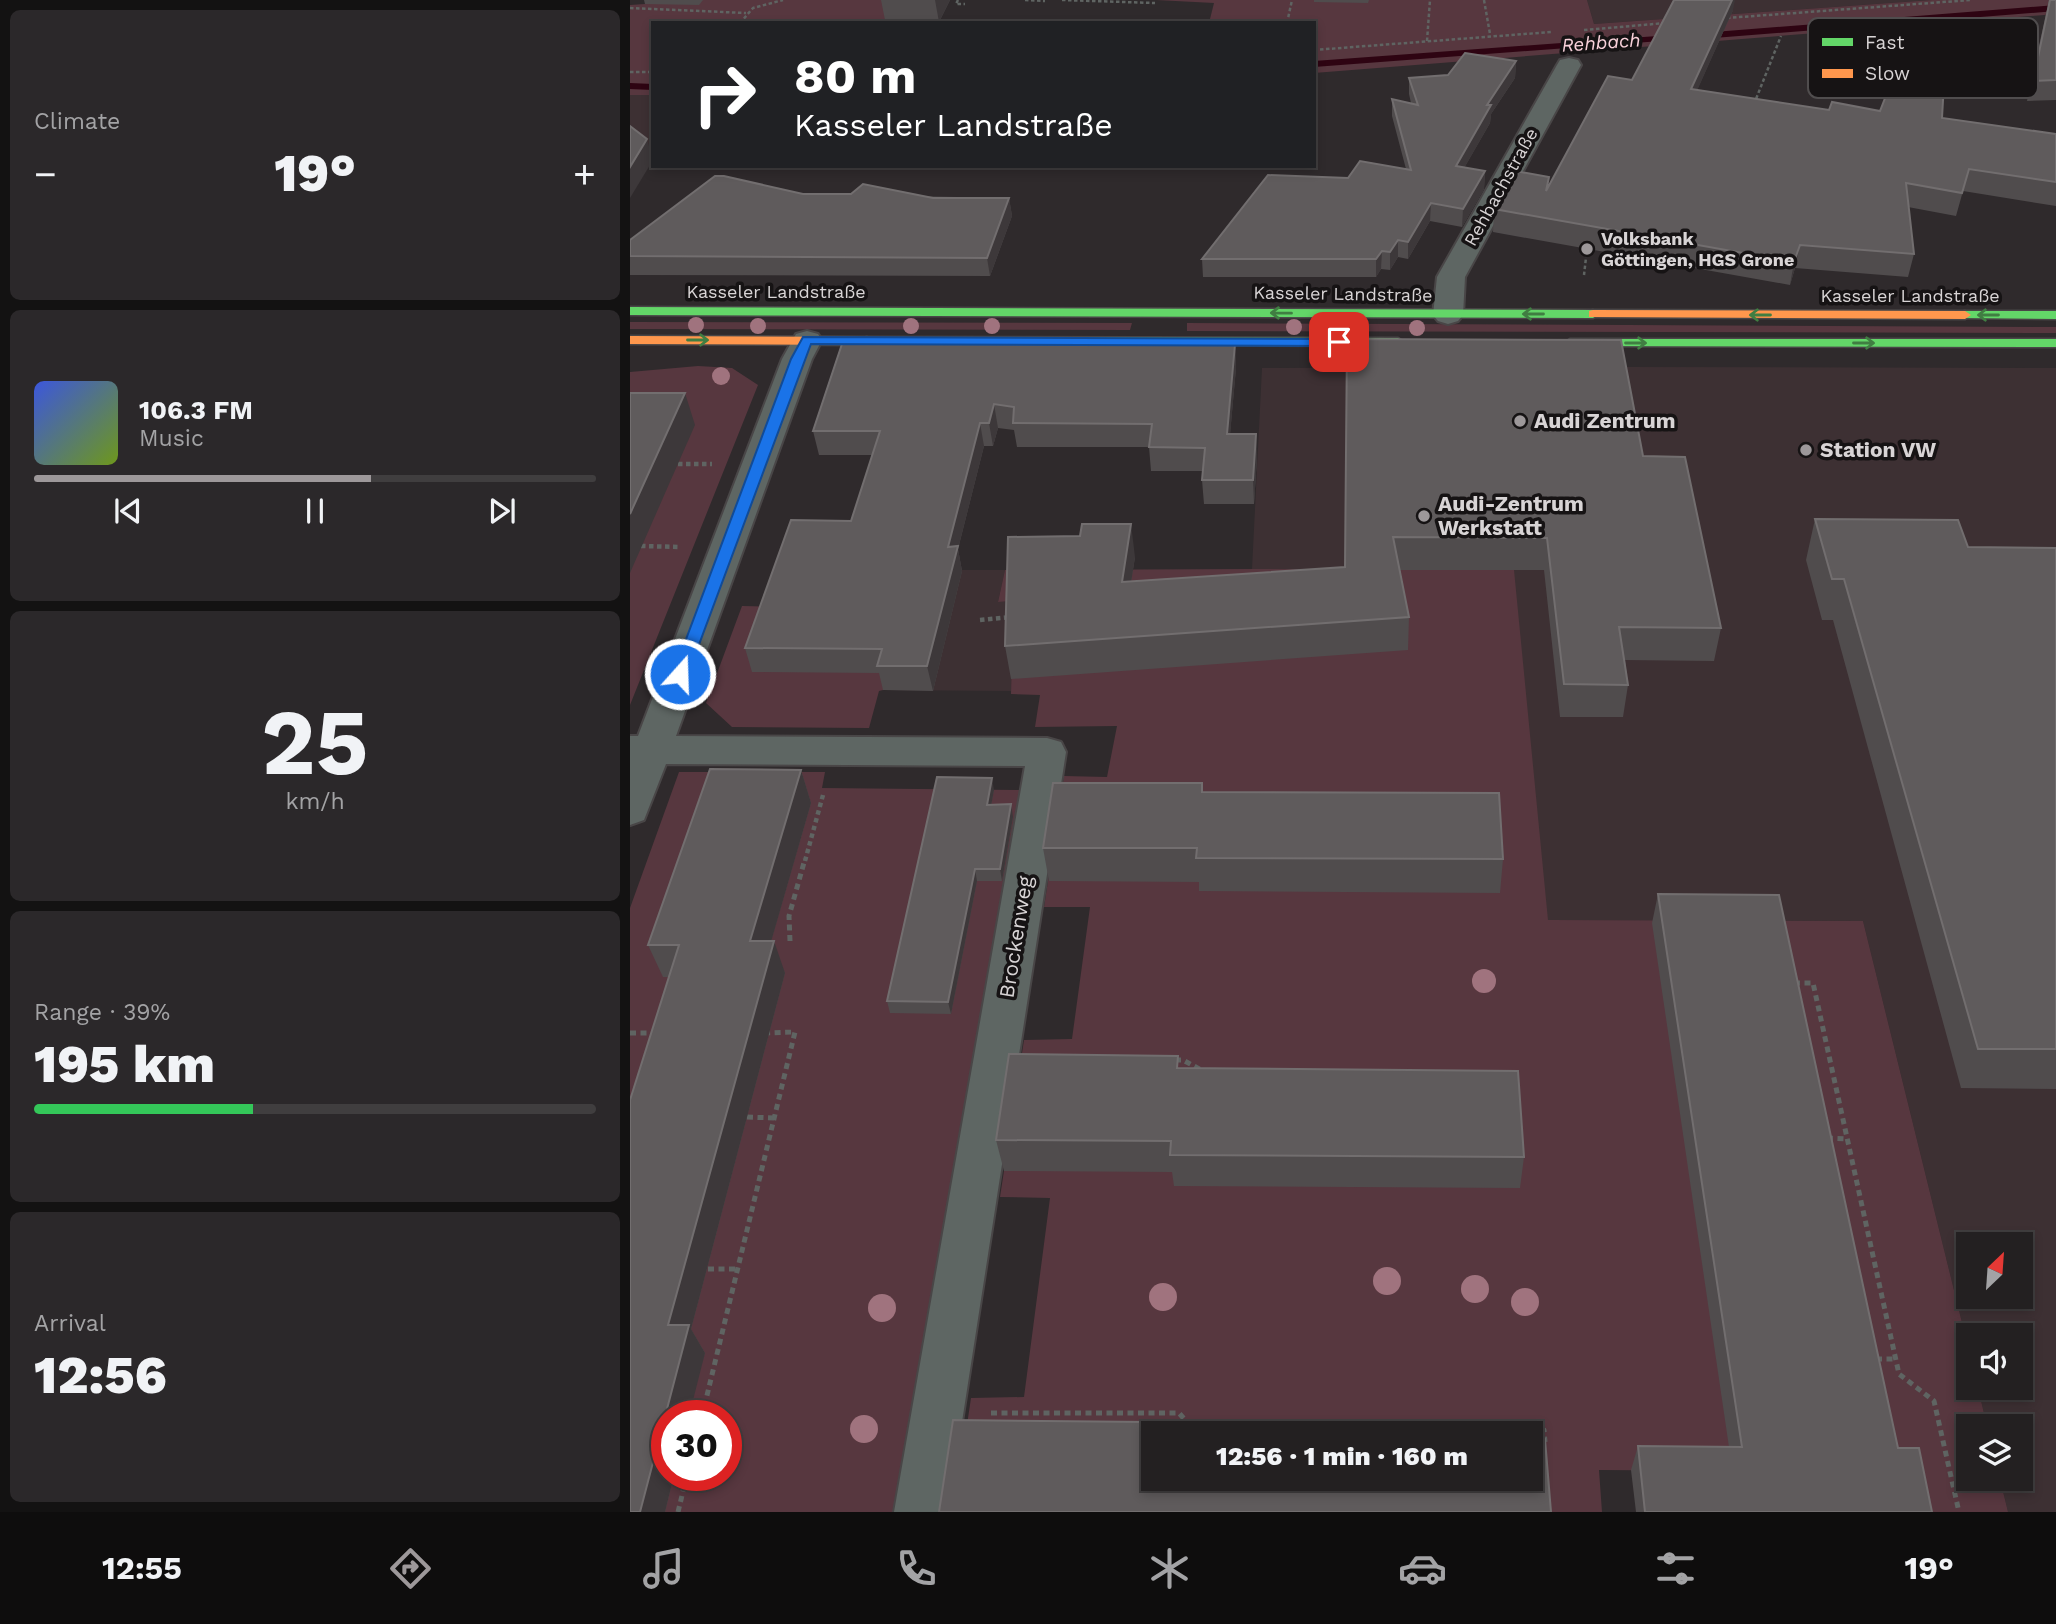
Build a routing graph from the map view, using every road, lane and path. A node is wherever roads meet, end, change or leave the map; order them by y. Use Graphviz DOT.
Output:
graph roads {
  1 [pos="783,0"];
  2 [pos="958,0"];
  3 [pos="1025,0"];
  4 [pos="1045,0"];
  5 [pos="1062,0"];
  6 [pos="1292,0"];
  7 [pos="1430,0"];
  8 [pos="1484,0"];
  9 [pos="1971,0"];
  10 [pos="1146,1"];
  11 [pos="1155,3"];
  12 [pos="965,4"];
  13 [pos="1054,4"];
  14 [pos="630,8"];
  15 [pos="746,13"];
  16 [pos="1718,19"];
  17 [pos="741,21"];
  18 [pos="1287,21"];
  19 [pos="1677,22"];
  20 [pos="1583,30"];
  21 [pos="1556,32"];
  22 [pos="1490,34"];
  23 [pos="1781,36"];
  24 [pos="1427,41"];
  25 [pos="1316,50"];
  26 [pos="1569,65"];
  27 [pos="630,72"];
  28 [pos="651,72"];
  29 [pos="1751,112"];
  30 [pos="1587,249"];
  31 [pos="1584,273"];
  32 [pos="630,311"];
  33 [pos="1448,315"];
  34 [pos="2056,315"];
  35 [pos="630,340"];
  36 [pos="807,340"];
  37 [pos="1421,342"];
  38 [pos="1558,343"];
  39 [pos="2056,344"];
  40 [pos="1016,617"];
  41 [pos="980,620"];
  42 [pos="641,750"];
  43 [pos="836,750"];
  44 [pos="630,810"];
  45 [pos="790,941"];
  46 [pos="1784,983"];
  47 [pos="630,1033"];
  48 [pos="671,1033"];
  49 [pos="754,1033"];
  50 [pos="1170,1060"];
  51 [pos="1216,1072"];
  52 [pos="747,1117"];
  53 [pos="774,1118"];
  54 [pos="1816,1138"];
  55 [pos="1847,1139"];
  56 [pos="708,1269"];
  57 [pos="737,1269"];
  58 [pos="1862,1359"];
  59 [pos="1896,1359"];
  60 [pos="706,1400"];
  61 [pos="938,1413"];
  62 [pos="1064,1413"];
  63 [pos="1186,1421"];
  64 [pos="1063,1425"];
  65 [pos="1543,1430"];
  66 [pos="1546,1458"];
  67 [pos="683,1491"];
  68 [pos="678,1512"];
  69 [pos="922,1512"];
  70 [pos="1959,1512"];
  1 -- 15 [label="path"];
  2 -- 12 [label="path"];
  3 -- 4 [label="path"];
  4 -- 13 [label="path"];
  5 -- 10 [label="path"];
  6 -- 18 [label="path"];
  7 -- 24 [label="path"];
  8 -- 22 [label="path"];
  9 -- 16 [label="path"];
  10 -- 11 [label="path"];
  14 -- 15 [label="path"];
  15 -- 17 [label="path"];
  19 -- 20 [label="path"];
  21 -- 22 [label="path"];
  22 -- 24 [label="path"];
  23 -- 29 [label="path"];
  24 -- 25 [label="path"];
  26 -- 33 [label="street, Rehbachstraße"];
  27 -- 28 [label="path"];
  30 -- 31 [label="path"];
  33 -- 32 [label="main road, Kasseler Landstraße, one-way"];
  34 -- 33 [label="main road, Kasseler Landstraße, one-way"];
  35 -- 36 [label="main road, one-way"];
  36 -- 37 [label="main road"];
  36 -- 42 [label="street"];
  38 -- 39 [label="main road, one-way"];
  40 -- 41 [label="path"];
  42 -- 43 [label="street, Brockenweg"];
  42 -- 44 [label="street"];
  43 -- 45 [label="path"];
  43 -- 61 [label="street, Brockenweg"];
  46 -- 55 [label="path"];
  47 -- 48 [label="path"];
  49 -- 53 [label="path"];
  50 -- 51 [label="path"];
  52 -- 53 [label="path"];
  53 -- 57 [label="path"];
  54 -- 55 [label="path"];
  55 -- 59 [label="path"];
  56 -- 57 [label="path"];
  57 -- 60 [label="path"];
  58 -- 59 [label="path"];
  59 -- 70 [label="path"];
  61 -- 62 [label="path"];
  61 -- 69 [label="street, Brockenweg"];
  62 -- 63 [label="path"];
  62 -- 64 [label="path"];
  65 -- 66 [label="path"];
  67 -- 68 [label="path"];
}
